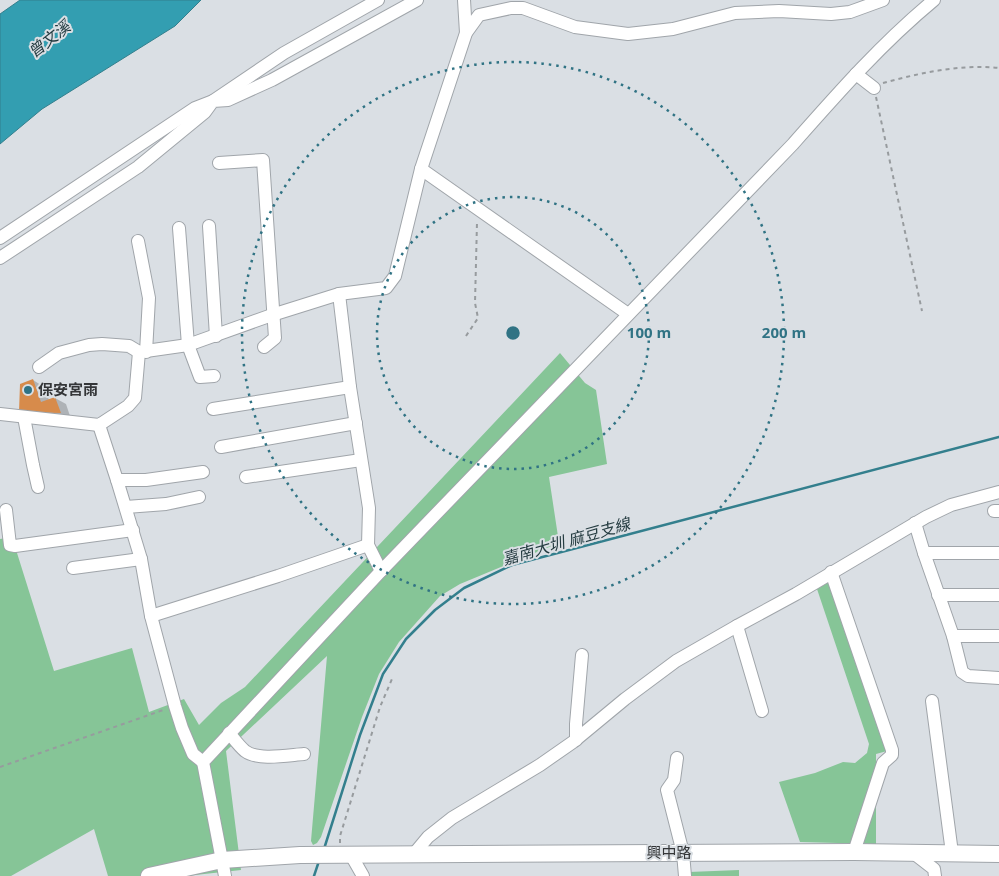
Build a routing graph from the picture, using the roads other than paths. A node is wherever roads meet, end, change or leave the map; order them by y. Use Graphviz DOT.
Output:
graph roads {
  1 [pos="378,0"];
  2 [pos="418,0"];
  3 [pos="464,0"];
  4 [pos="883,0"];
  5 [pos="934,0"];
  6 [pos="466,34"];
  7 [pos="856,74"];
  8 [pos="874,88"];
  9 [pos="213,100"];
  10 [pos="219,162"];
  11 [pos="421,170"];
  12 [pos="209,226"];
  13 [pos="179,228"];
  14 [pos="0,238"];
  15 [pos="138,241"];
  16 [pos="0,258"];
  17 [pos="339,294"];
  18 [pos="628,314"];
  19 [pos="272,315"];
  20 [pos="216,336"];
  21 [pos="188,345"];
  22 [pos="264,347"];
  23 [pos="142,352"];
  24 [pos="39,367"];
  25 [pos="214,376"];
  26 [pos="350,387"];
  27 [pos="212,409"];
  28 [pos="0,414"];
  29 [pos="24,416"];
  30 [pos="356,423"];
  31 [pos="99,425"];
  32 [pos="221,446"];
  33 [pos="361,460"];
  34 [pos="203,472"];
  35 [pos="246,477"];
  36 [pos="118,480"];
  37 [pos="38,487"];
  38 [pos="999,492"];
  39 [pos="198,497"];
  40 [pos="126,507"];
  41 [pos="6,510"];
  42 [pos="915,523"];
  43 [pos="133,530"];
  44 [pos="368,545"];
  45 [pos="924,553"];
  46 [pos="999,553"];
  47 [pos="141,558"];
  48 [pos="74,568"];
  49 [pos="381,571"];
  50 [pos="831,572"];
  51 [pos="999,594"];
  52 [pos="938,595"];
  53 [pos="151,616"];
  54 [pos="737,626"];
  55 [pos="953,636"];
  56 [pos="999,636"];
  57 [pos="582,655"];
  58 [pos="999,678"];
  59 [pos="932,702"];
  60 [pos="762,711"];
  61 [pos="229,733"];
  62 [pos="576,740"];
  63 [pos="304,754"];
  64 [pos="677,758"];
  65 [pos="203,762"];
  66 [pos="854,852"];
  67 [pos="912,852"];
  68 [pos="683,853"];
  69 [pos="952,853"];
  70 [pos="999,854"];
  71 [pos="344,855"];
  72 [pos="413,855"];
  73 [pos="223,868"];
  74 [pos="149,876"];
  75 [pos="363,876"];
  76 [pos="685,876"];
  77 [pos="935,876"];
  1 -- 9 [label="street"];
  2 -- 9 [label="street"];
  3 -- 6 [label="street"];
  4 -- 6 [label="street"];
  5 -- 7 [label="street"];
  6 -- 11 [label="street"];
  7 -- 8 [label="street"];
  7 -- 18 [label="street"];
  9 -- 14 [label="street"];
  9 -- 16 [label="street"];
  10 -- 19 [label="street"];
  11 -- 17 [label="street"];
  11 -- 18 [label="street"];
  12 -- 20 [label="street"];
  13 -- 21 [label="street"];
  15 -- 23 [label="street"];
  17 -- 19 [label="street"];
  17 -- 26 [label="street"];
  18 -- 49 [label="street"];
  19 -- 20 [label="street"];
  19 -- 22 [label="street"];
  20 -- 21 [label="street"];
  21 -- 23 [label="street"];
  21 -- 25 [label="street"];
  23 -- 24 [label="street"];
  23 -- 31 [label="street"];
  26 -- 27 [label="street"];
  26 -- 30 [label="street"];
  28 -- 29 [label="street"];
  29 -- 31 [label="street"];
  29 -- 37 [label="street"];
  30 -- 32 [label="street"];
  30 -- 33 [label="street"];
  31 -- 36 [label="street"];
  33 -- 35 [label="street"];
  33 -- 44 [label="street"];
  34 -- 36 [label="street"];
  36 -- 40 [label="street"];
  38 -- 42 [label="street"];
  39 -- 40 [label="street"];
  40 -- 43 [label="street"];
  41 -- 43 [label="street"];
  42 -- 45 [label="street"];
  42 -- 50 [label="street"];
  43 -- 47 [label="street"];
  44 -- 49 [label="street"];
  44 -- 53 [label="street"];
  45 -- 46 [label="street"];
  45 -- 52 [label="street"];
  47 -- 48 [label="street"];
  47 -- 53 [label="street"];
  49 -- 61 [label="street"];
  50 -- 54 [label="street"];
  50 -- 66 [label="street"];
  51 -- 52 [label="street"];
  52 -- 55 [label="street"];
  53 -- 65 [label="street"];
  54 -- 60 [label="street"];
  54 -- 62 [label="street"];
  55 -- 56 [label="street"];
  55 -- 58 [label="street"];
  57 -- 62 [label="street"];
  59 -- 69 [label="street"];
  61 -- 63 [label="street"];
  61 -- 65 [label="street"];
  62 -- 72 [label="street"];
  64 -- 68 [label="street"];
  65 -- 73 [label="street"];
  66 -- 67 [label="main road, 興中路"];
  66 -- 68 [label="main road, 興中路"];
  67 -- 69 [label="main road, 興中路"];
  67 -- 77 [label="street"];
  68 -- 72 [label="main road, 興中路"];
  68 -- 76 [label="street"];
  69 -- 70 [label="main road, 興中路"];
  71 -- 72 [label="main road, 興中路"];
  71 -- 73 [label="main road, 興中路"];
  71 -- 75 [label="street"];
  73 -- 74 [label="main road, 興中路"];
}
